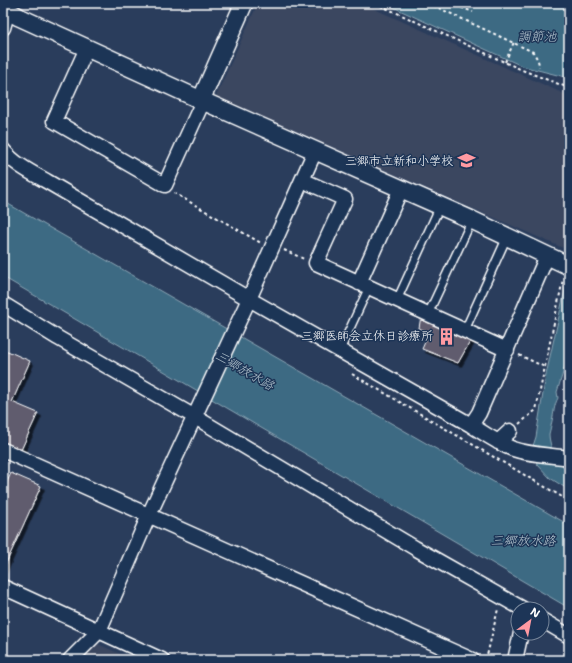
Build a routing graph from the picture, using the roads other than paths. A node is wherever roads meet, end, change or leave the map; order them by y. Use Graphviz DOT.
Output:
graph roads {
  1 [pos="244,3"];
  2 [pos="6,10"];
  3 [pos="3,28"];
  4 [pos="87,48"];
  5 [pos="202,101"];
  6 [pos="3,150"];
  7 [pos="315,151"];
  8 [pos="302,180"];
  9 [pos="401,189"];
  10 [pos="440,206"];
  11 [pos="472,220"];
  12 [pos="507,237"];
  13 [pos="547,256"];
  14 [pos="567,266"];
  15 [pos="364,285"];
  16 [pos="398,300"];
  17 [pos="246,304"];
  18 [pos="3,305"];
  19 [pos="428,314"];
  20 [pos="465,330"];
  21 [pos="340,350"];
  22 [pos="507,350"];
  23 [pos="195,417"];
  24 [pos="472,426"];
  25 [pos="510,431"];
  26 [pos="498,442"];
  27 [pos="3,450"];
  28 [pos="569,458"];
  29 [pos="149,515"];
  30 [pos="3,586"];
  31 [pos="510,602"];
  32 [pos="550,625"];
  33 [pos="99,631"];
  34 [pos="569,636"];
  35 [pos="519,641"];
  36 [pos="70,660"];
  37 [pos="162,660"];
  38 [pos="472,660"];
  39 [pos="515,660"];
  1 -- 5 [label="street"];
  2 -- 3 [label="street"];
  2 -- 4 [label="street"];
  4 -- 5 [label="street"];
  4 -- 5 [label="street"];
  5 -- 7 [label="street"];
  6 -- 17 [label="street"];
  7 -- 8 [label="street"];
  7 -- 9 [label="street"];
  8 -- 15 [label="street"];
  8 -- 17 [label="street"];
  9 -- 10 [label="street"];
  9 -- 15 [label="street"];
  10 -- 11 [label="street"];
  10 -- 16 [label="lane"];
  11 -- 12 [label="street"];
  11 -- 19 [label="lane"];
  12 -- 13 [label="street"];
  12 -- 20 [label="lane"];
  13 -- 14 [label="street"];
  13 -- 22 [label="street"];
  15 -- 16 [label="street"];
  15 -- 21 [label="lane"];
  16 -- 19 [label="street"];
  17 -- 21 [label="street"];
  17 -- 23 [label="street"];
  18 -- 23 [label="street"];
  19 -- 20 [label="street"];
  20 -- 22 [label="street"];
  21 -- 24 [label="street"];
  22 -- 24 [label="street"];
  23 -- 29 [label="street"];
  23 -- 31 [label="street"];
  24 -- 26 [label="street"];
  25 -- 26 [label="street"];
  26 -- 28 [label="street"];
  27 -- 29 [label="street"];
  29 -- 33 [label="street"];
  29 -- 38 [label="street"];
  30 -- 33 [label="street"];
  32 -- 34 [label="street"];
  33 -- 36 [label="street"];
  33 -- 37 [label="street"];
  35 -- 39 [label="street"];
}
